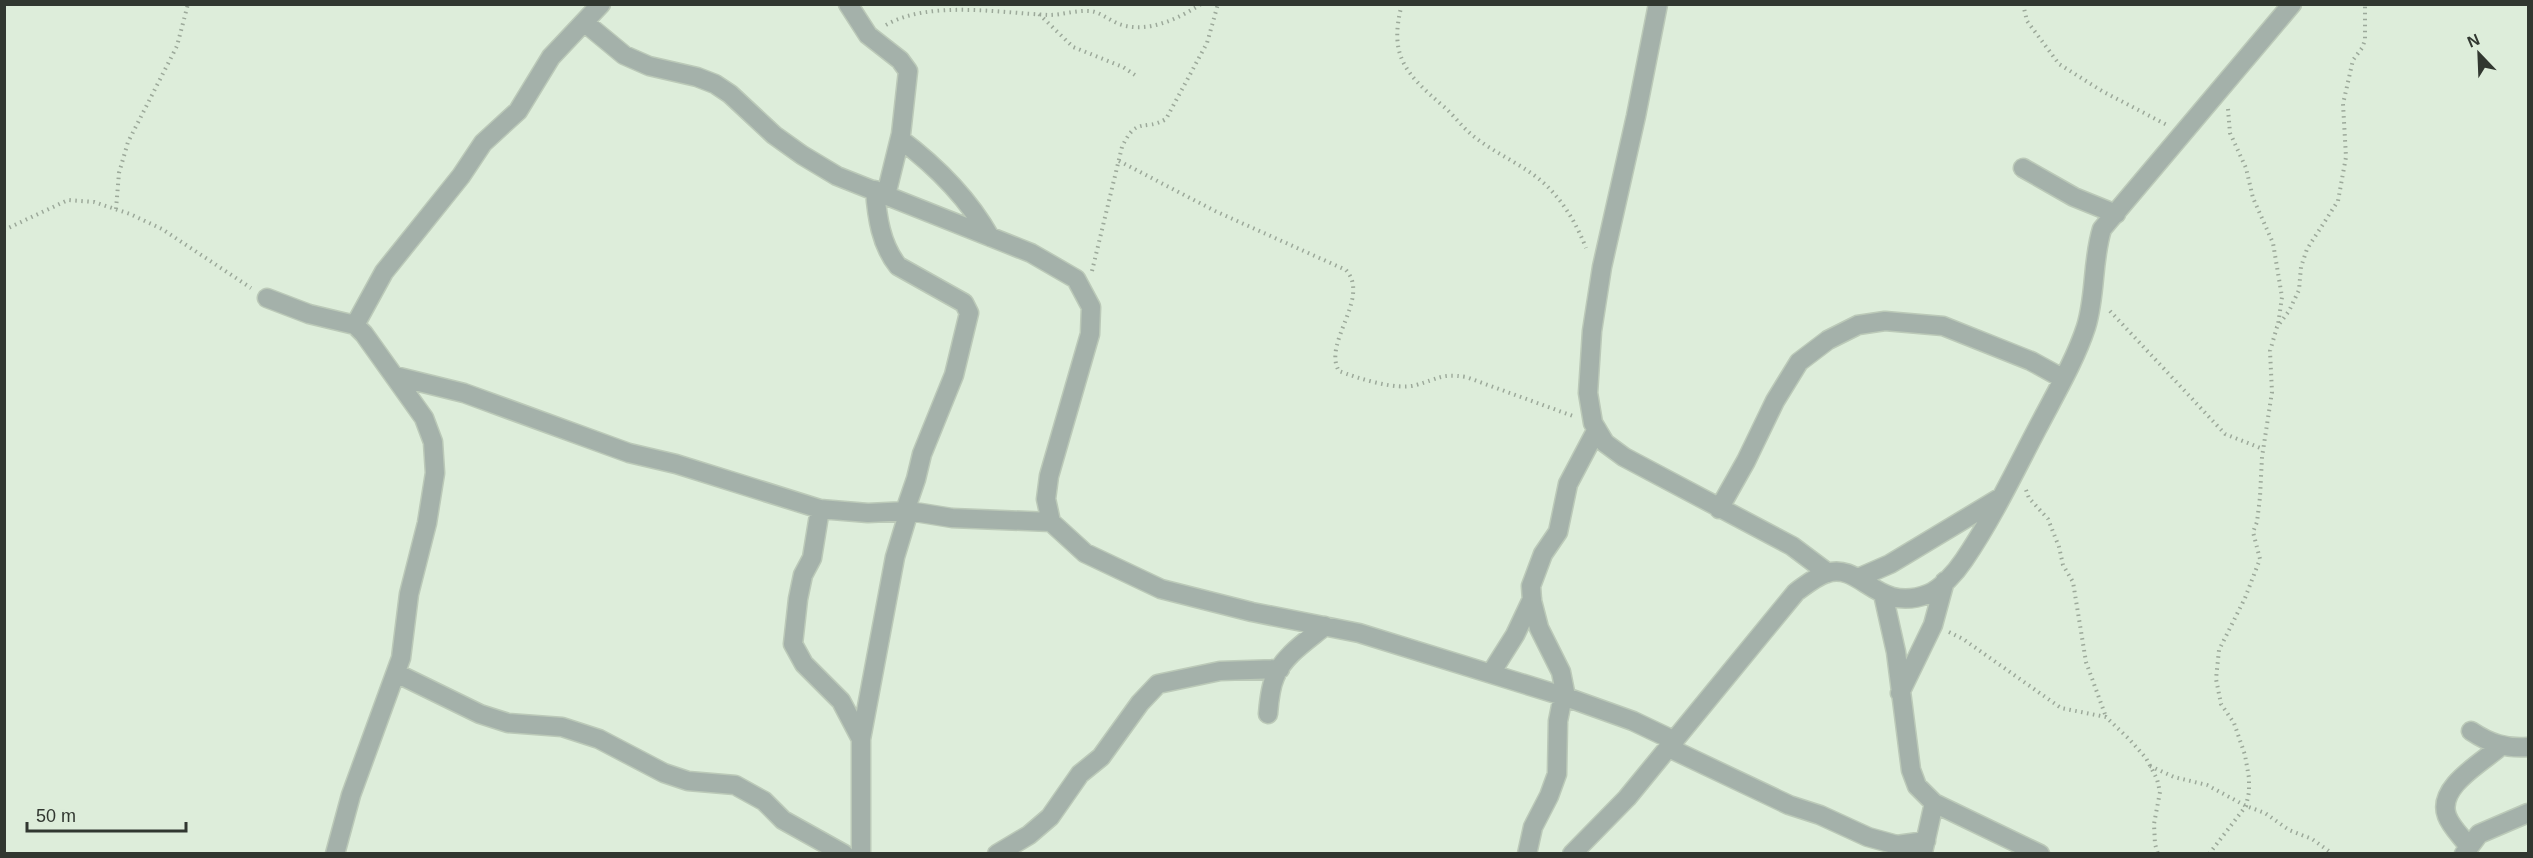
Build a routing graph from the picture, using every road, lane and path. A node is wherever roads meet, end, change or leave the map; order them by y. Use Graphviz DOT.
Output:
graph roads {
  1 [pos="188,4"];
  2 [pos="601,4"];
  3 [pos="848,4"];
  4 [pos="1201,4"];
  5 [pos="1218,4"];
  6 [pos="1402,4"];
  7 [pos="1658,4"];
  8 [pos="2023,4"];
  9 [pos="2292,4"];
  10 [pos="2365,4"];
  11 [pos="1039,14"];
  12 [pos="584,22"];
  13 [pos="868,35"];
  14 [pos="1138,77"];
  15 [pos="2225,84"];
  16 [pos="2182,136"];
  17 [pos="900,139"];
  18 [pos="1119,161"];
  19 [pos="2023,168"];
  20 [pos="880,192"];
  21 [pos="116,209"];
  22 [pos="2116,214"];
  23 [pos="4,230"];
  24 [pos="990,237"];
  25 [pos="1601,271"];
  26 [pos="2094,290"];
  27 [pos="1085,292"];
  28 [pos="267,298"];
  29 [pos="355,326"];
  30 [pos="2278,326"];
  31 [pos="395,376"];
  32 [pos="2062,378"];
  33 [pos="1595,426"];
  34 [pos="2263,449"];
  35 [pos="2015,471"];
  36 [pos="2000,498"];
  37 [pos="820,509"];
  38 [pos="1719,509"];
  39 [pos="907,511"];
  40 [pos="1051,522"];
  41 [pos="1828,573"];
  42 [pos="1858,578"];
  43 [pos="1945,581"];
  44 [pos="1883,594"];
  45 [pos="1532,599"];
  46 [pos="1933,625"];
  47 [pos="1325,626"];
  48 [pos="1280,669"];
  49 [pos="396,673"];
  50 [pos="1491,673"];
  51 [pos="1900,693"];
  52 [pos="1564,697"];
  53 [pos="1268,714"];
  54 [pos="2106,717"];
  55 [pos="2471,730"];
  56 [pos="861,739"];
  57 [pos="1672,745"];
  58 [pos="2501,746"];
  59 [pos="2529,747"];
  60 [pos="2149,765"];
  61 [pos="1934,803"];
  62 [pos="2246,806"];
  63 [pos="2529,813"];
  64 [pos="1924,847"];
  65 [pos="2466,850"];
  66 [pos="335,854"];
  67 [pos="844,854"];
  68 [pos="861,854"];
  69 [pos="997,854"];
  70 [pos="1527,854"];
  71 [pos="1572,854"];
  72 [pos="2040,854"];
  73 [pos="2158,854"];
  74 [pos="2209,854"];
  75 [pos="2333,854"];
  1 -- 21 [label="path"];
  2 -- 12 [label="street"];
  3 -- 13 [label="street"];
  4 -- 11 [label="path"];
  5 -- 18 [label="path"];
  6 -- 25 [label="path"];
  7 -- 25 [label="street"];
  8 -- 16 [label="path"];
  9 -- 15 [label="street"];
  10 -- 30 [label="path"];
  11 -- 13 [label="path"];
  11 -- 14 [label="path"];
  12 -- 20 [label="street"];
  12 -- 29 [label="street"];
  13 -- 17 [label="street"];
  15 -- 16 [label="street"];
  15 -- 30 [label="path"];
  16 -- 22 [label="street"];
  17 -- 20 [label="street"];
  17 -- 24 [label="street"];
  18 -- 27 [label="path"];
  18 -- 33 [label="path"];
  19 -- 22 [label="street"];
  20 -- 24 [label="street"];
  20 -- 39 [label="street"];
  21 -- 23 [label="path"];
  21 -- 28 [label="path"];
  22 -- 26 [label="street"];
  24 -- 27 [label="street"];
  25 -- 33 [label="street"];
  26 -- 32 [label="street"];
  26 -- 34 [label="path"];
  27 -- 40 [label="street"];
  28 -- 29 [label="street"];
  29 -- 31 [label="street"];
  30 -- 34 [label="path"];
  31 -- 37 [label="street"];
  31 -- 49 [label="street"];
  32 -- 35 [label="street"];
  32 -- 38 [label="street"];
  33 -- 38 [label="street"];
  33 -- 45 [label="street"];
  34 -- 62 [label="path"];
  35 -- 36 [label="street"];
  35 -- 54 [label="path"];
  36 -- 42 [label="street"];
  36 -- 43 [label="street"];
  37 -- 39 [label="street"];
  37 -- 56 [label="street"];
  38 -- 41 [label="street"];
  39 -- 40 [label="street"];
  39 -- 56 [label="street"];
  40 -- 47 [label="street"];
  41 -- 42 [label="street"];
  41 -- 57 [label="street"];
  42 -- 44 [label="street"];
  43 -- 44 [label="street"];
  43 -- 46 [label="street"];
  44 -- 51 [label="street"];
  45 -- 50 [label="street"];
  45 -- 52 [label="street"];
  46 -- 51 [label="street"];
  46 -- 54 [label="path"];
  47 -- 48 [label="street"];
  47 -- 50 [label="street"];
  48 -- 53 [label="street"];
  48 -- 69 [label="street"];
  49 -- 66 [label="street"];
  49 -- 67 [label="street"];
  50 -- 52 [label="street"];
  51 -- 61 [label="street"];
  52 -- 57 [label="street"];
  52 -- 70 [label="street"];
  54 -- 60 [label="path"];
  55 -- 58 [label="street"];
  56 -- 68 [label="street"];
  57 -- 64 [label="street"];
  57 -- 71 [label="street"];
  58 -- 59 [label="street"];
  58 -- 65 [label="street"];
  60 -- 62 [label="path"];
  60 -- 73 [label="path"];
  61 -- 64 [label="street"];
  61 -- 72 [label="street"];
  62 -- 74 [label="path"];
  62 -- 75 [label="path"];
  63 -- 65 [label="street"];
}
